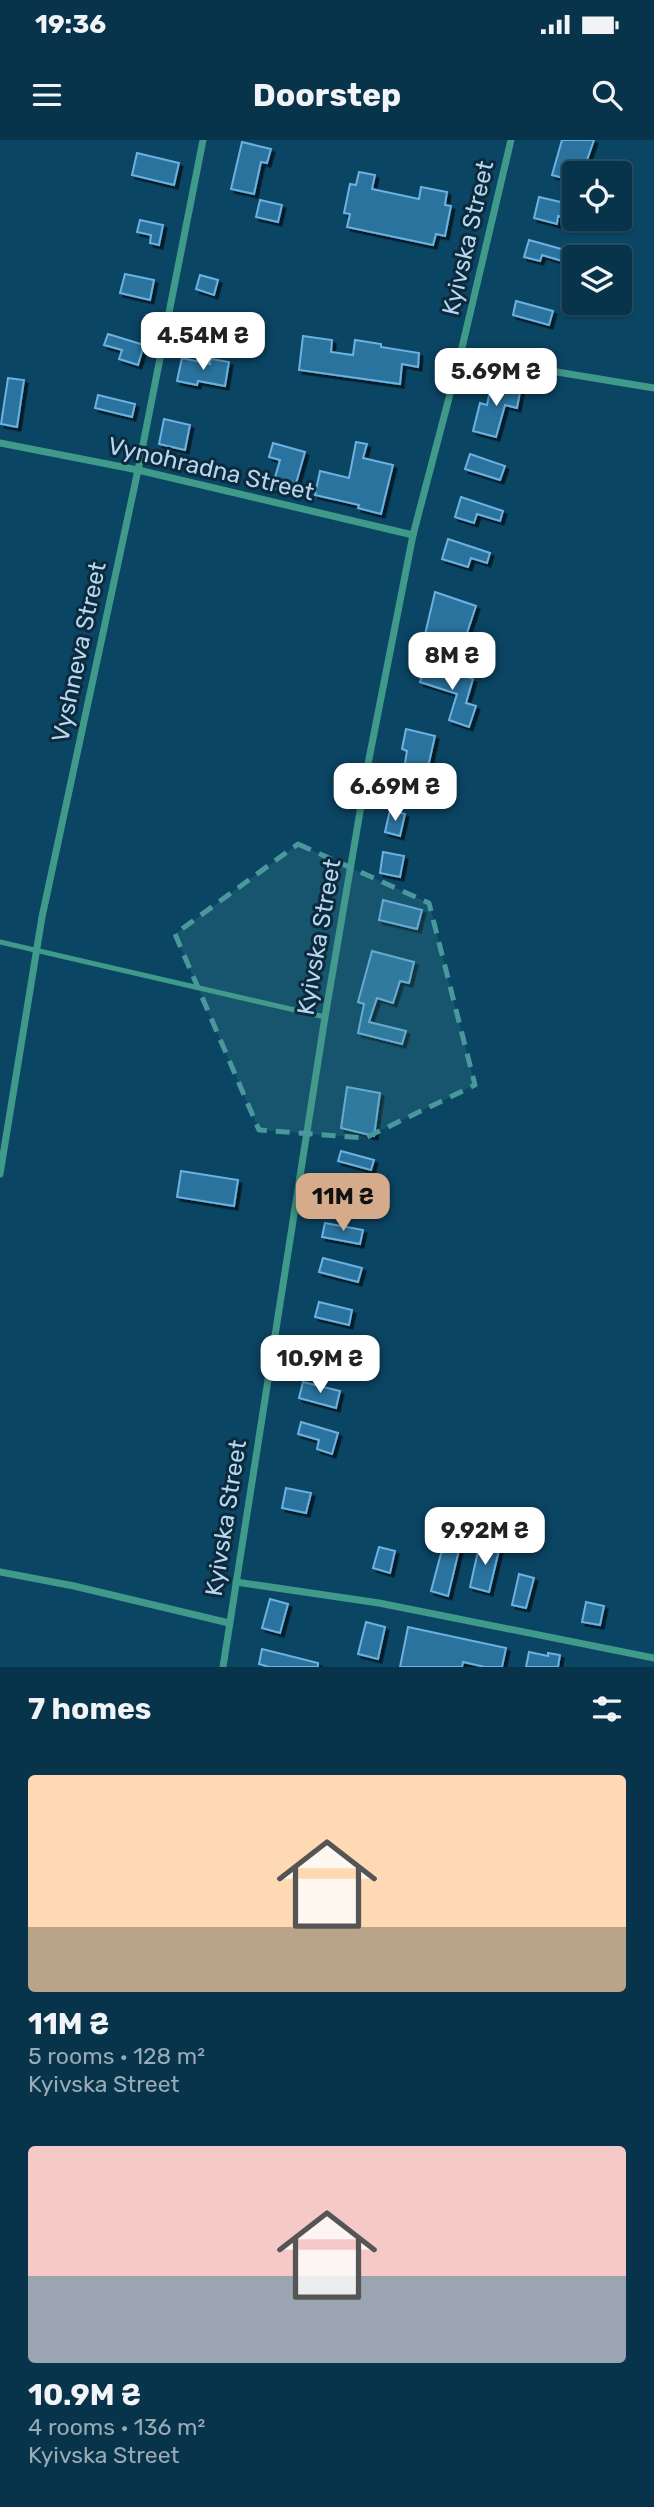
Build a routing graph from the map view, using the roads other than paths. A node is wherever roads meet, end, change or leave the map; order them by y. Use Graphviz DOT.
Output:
graph roads {
  1 [pos="203,140"];
  2 [pos="511,140"];
  3 [pos="460,356"];
  4 [pos="654,388"];
  5 [pos="0,443"];
  6 [pos="138,470"];
  7 [pos="413,535"];
  8 [pos="0,942"];
  9 [pos="36,950"];
  10 [pos="325,1017"];
  11 [pos="0,1174"];
  12 [pos="0,1572"];
  13 [pos="236,1582"];
  14 [pos="229,1623"];
  15 [pos="654,1658"];
  16 [pos="223,1667"];
  1 -- 6 [label="street, Vyshneva Street"];
  2 -- 3 [label="street, Kyivska Street"];
  3 -- 4 [label="street"];
  3 -- 7 [label="street, Kyivska Street"];
  5 -- 6 [label="street, Vynohradna Street"];
  6 -- 7 [label="street, Vynohradna Street"];
  6 -- 9 [label="street, Vyshneva Street"];
  7 -- 10 [label="street, Kyivska Street"];
  8 -- 9 [label="lane"];
  9 -- 10 [label="lane"];
  9 -- 11 [label="street, Vyshneva Street"];
  10 -- 13 [label="street, Kyivska Street"];
  12 -- 14 [label="street"];
  13 -- 14 [label="street, Kyivska Street"];
  13 -- 15 [label="street"];
  14 -- 16 [label="street, Kyivska Street"];
}
